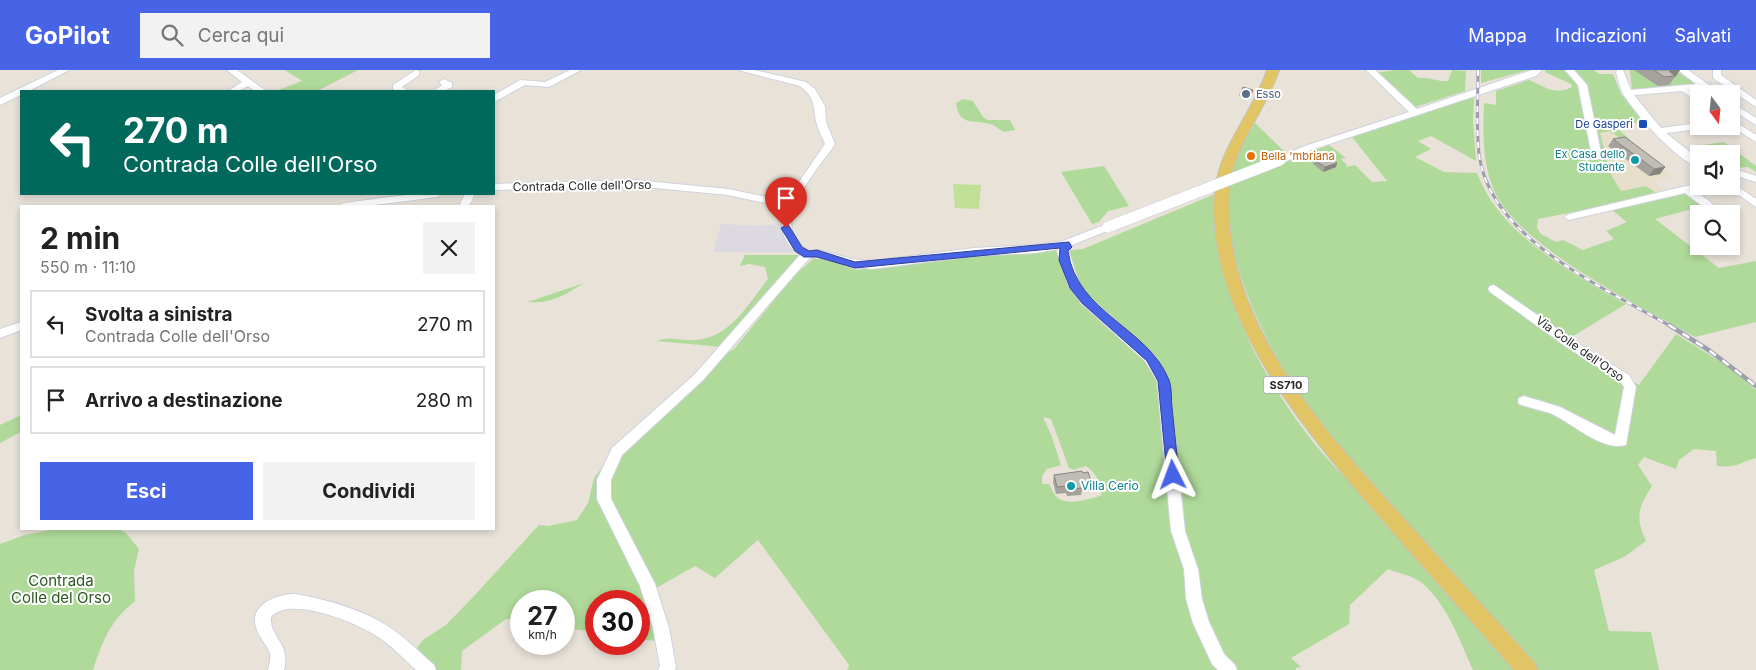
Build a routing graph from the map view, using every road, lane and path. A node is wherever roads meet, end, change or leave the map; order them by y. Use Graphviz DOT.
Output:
graph roads {
  1 [pos="65,70"];
  2 [pos="231,70"];
  3 [pos="577,70"];
  4 [pos="742,70"];
  5 [pos="1273,70"];
  6 [pos="1370,70"];
  7 [pos="1538,70"];
  8 [pos="1569,70"];
  9 [pos="1621,70"];
  10 [pos="1682,70"];
  11 [pos="1718,70"];
  12 [pos="416,73"];
  13 [pos="248,82"];
  14 [pos="444,82"];
  15 [pos="1704,85"];
  16 [pos="1729,85"];
  17 [pos="1690,87"];
  18 [pos="1684,88"];
  19 [pos="26,90"];
  20 [pos="234,90"];
  21 [pos="260,90"];
  22 [pos="402,90"];
  23 [pos="440,90"];
  24 [pos="1690,92"];
  25 [pos="20,93"];
  26 [pos="1627,93"];
  27 [pos="1740,93"];
  28 [pos="495,98"];
  29 [pos="0,102"];
  30 [pos="1756,104"];
  31 [pos="1740,111"];
  32 [pos="1416,113"];
  33 [pos="1756,122"];
  34 [pos="1690,127"];
  35 [pos="1740,128"];
  36 [pos="1659,131"];
  37 [pos="1756,140"];
  38 [pos="1597,157"];
  39 [pos="1690,157"];
  40 [pos="1740,174"];
  41 [pos="1756,179"];
  42 [pos="495,187"];
  43 [pos="1690,187"];
  44 [pos="1685,188"];
  45 [pos="1740,192"];
  46 [pos="429,195"];
  47 [pos="1756,204"];
  48 [pos="352,205"];
  49 [pos="789,205"];
  50 [pos="1708,205"];
  51 [pos="1570,217"];
  52 [pos="1065,244"];
  53 [pos="808,254"];
  54 [pos="1494,289"];
  55 [pos="20,326"];
  56 [pos="0,334"];
  57 [pos="1524,400"];
  58 [pos="276,670"];
  59 [pos="428,670"];
  60 [pos="666,670"];
  61 [pos="1229,670"];
  62 [pos="1528,670"];
  1 -- 19 [label="street"];
  2 -- 13 [label="street"];
  3 -- 28 [label="street"];
  4 -- 49 [label="street"];
  5 -- 62 [label="main road, SS710"];
  6 -- 32 [label="street"];
  7 -- 32 [label="street"];
  8 -- 38 [label="street"];
  9 -- 26 [label="street"];
  10 -- 15 [label="street"];
  11 -- 16 [label="street"];
  12 -- 22 [label="street"];
  13 -- 20 [label="street"];
  13 -- 21 [label="street"];
  14 -- 23 [label="street"];
  17 -- 18 [label="street"];
  18 -- 24 [label="street"];
  18 -- 26 [label="street"];
  25 -- 29 [label="street"];
  26 -- 36 [label="street"];
  27 -- 30 [label="street"];
  31 -- 33 [label="street"];
  32 -- 52 [label="street, bridge"];
  34 -- 36 [label="street"];
  35 -- 37 [label="street"];
  36 -- 39 [label="street"];
  40 -- 41 [label="street"];
  42 -- 49 [label="street, Contrada Colle dell'Orso"];
  43 -- 44 [label="street"];
  44 -- 50 [label="street"];
  44 -- 51 [label="street"];
  45 -- 47 [label="street"];
  46 -- 48 [label="street"];
  49 -- 53 [label="street"];
  52 -- 53 [label="street"];
  52 -- 61 [label="street"];
  53 -- 60 [label="street"];
  54 -- 57 [label="street, Via Colle dell'Orso"];
  55 -- 56 [label="street"];
  58 -- 59 [label="street"];
}
